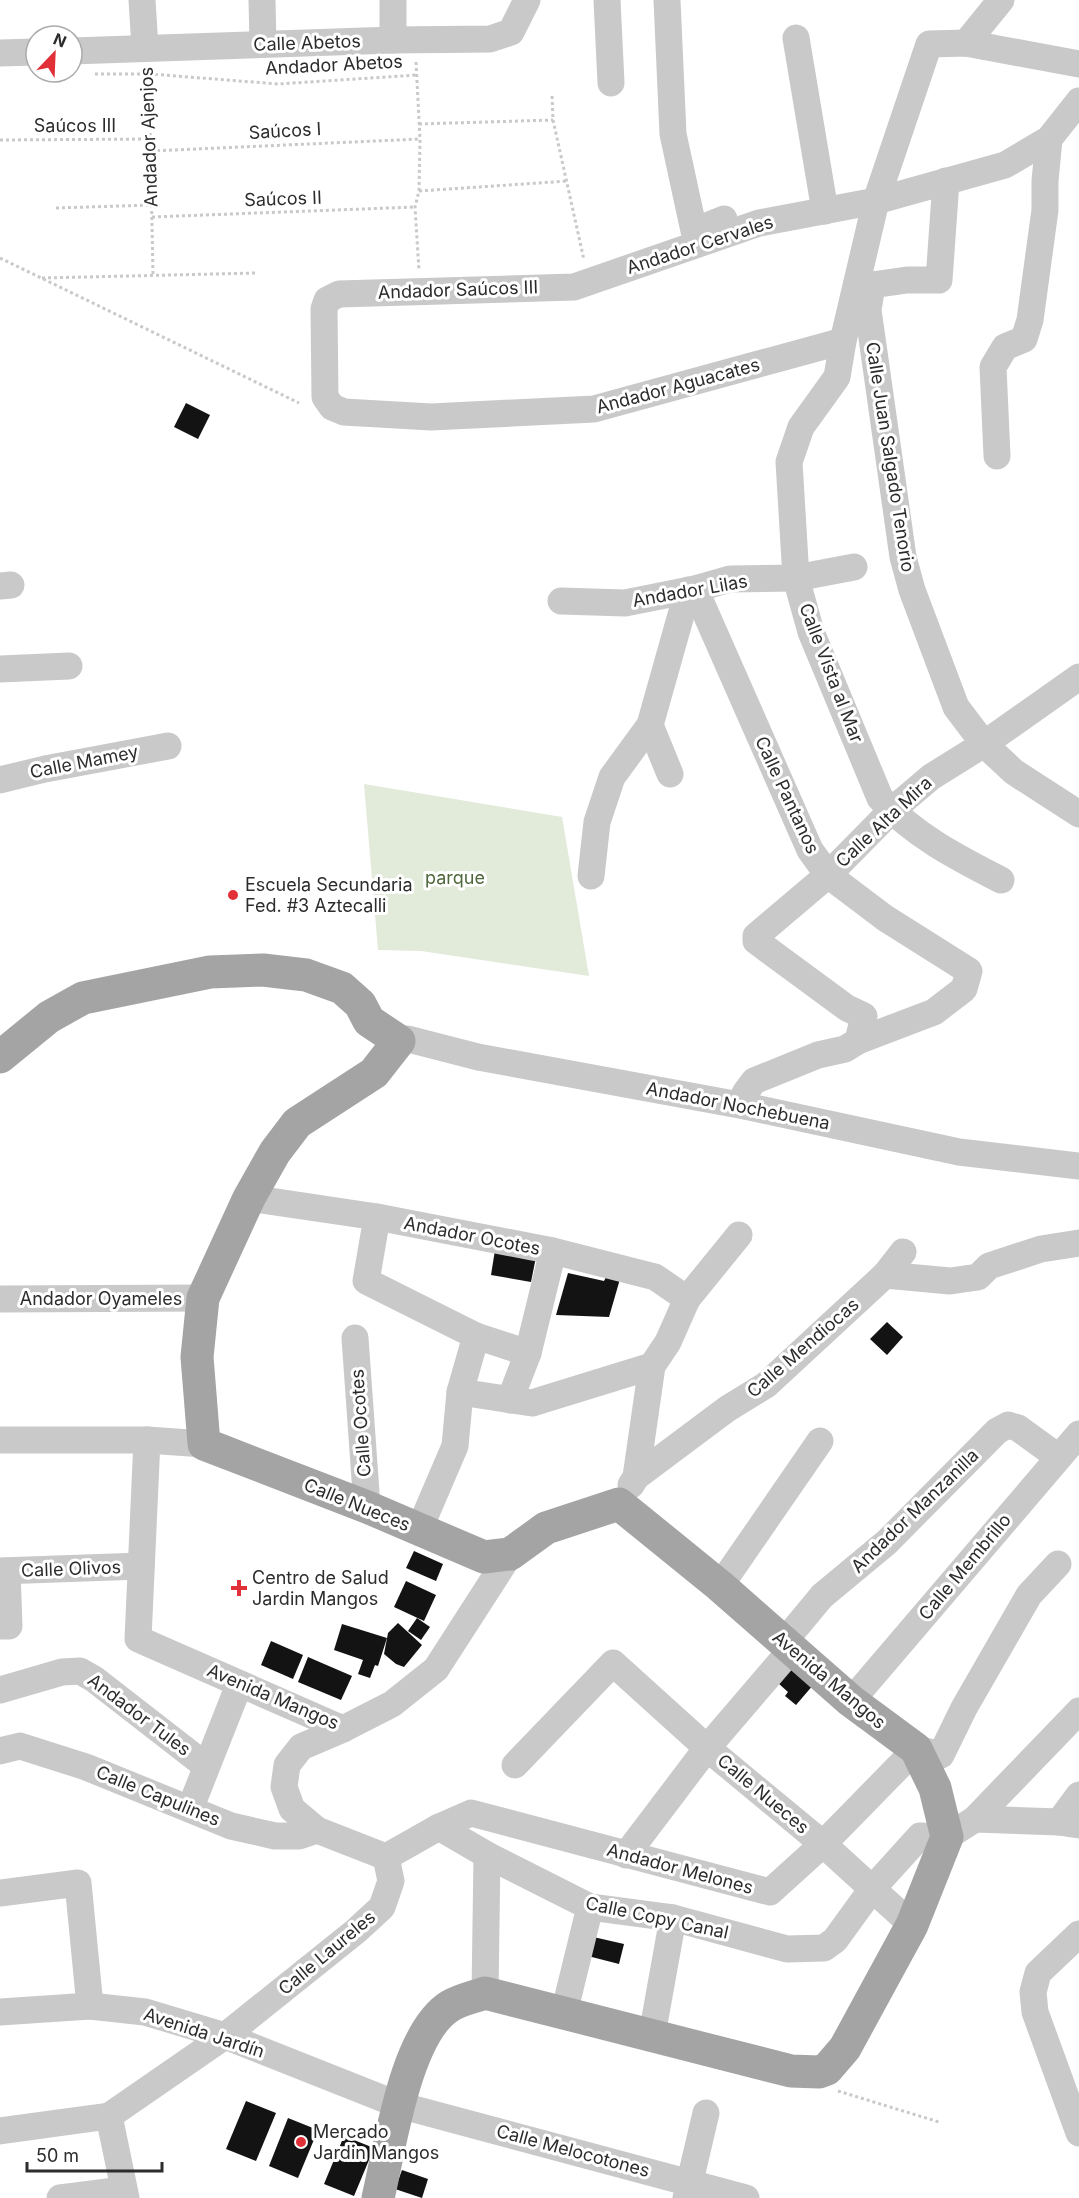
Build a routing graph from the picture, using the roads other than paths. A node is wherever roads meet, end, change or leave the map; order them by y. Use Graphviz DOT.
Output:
graph roads {
  1 [pos="142,0"];
  2 [pos="262,0"];
  3 [pos="393,0"];
  4 [pos="608,0"];
  5 [pos="667,0"];
  6 [pos="1001,0"];
  7 [pos="526,3"];
  8 [pos="796,38"];
  9 [pos="404,40"];
  10 [pos="966,43"];
  11 [pos="263,44"];
  12 [pos="0,53"];
  13 [pos="24,60"];
  14 [pos="147,61"];
  15 [pos="84,63"];
  16 [pos="1079,64"];
  17 [pos="610,83"];
  18 [pos="1079,101"];
  19 [pos="1049,139"];
  20 [pos="946,181"];
  21 [pos="876,201"];
  22 [pos="825,211"];
  23 [pos="759,223"];
  24 [pos="589,282"];
  25 [pos="865,284"];
  26 [pos="843,341"];
  27 [pos="332,407"];
  28 [pos="997,456"];
  29 [pos="854,567"];
  30 [pos="796,578"];
  31 [pos="691,590"];
  32 [pos="561,601"];
  33 [pos="69,666"];
  34 [pos="0,669"];
  35 [pos="1077,681"];
  36 [pos="650,726"];
  37 [pos="984,744"];
  38 [pos="168,746"];
  39 [pos="670,774"];
  40 [pos="0,780"];
  41 [pos="891,811"];
  42 [pos="1079,814"];
  43 [pos="828,875"];
  44 [pos="591,876"];
  45 [pos="1001,880"];
  46 [pos="399,1041"];
  47 [pos="858,1041"];
  48 [pos="0,1057"];
  49 [pos="745,1106"];
  50 [pos="1079,1166"];
  51 [pos="249,1198"];
  52 [pos="377,1217"];
  53 [pos="739,1235"];
  54 [pos="1079,1242"];
  55 [pos="553,1251"];
  56 [pos="903,1252"];
  57 [pos="885,1275"];
  58 [pos="203,1298"];
  59 [pos="0,1299"];
  60 [pos="687,1299"];
  61 [pos="476,1336"];
  62 [pos="355,1338"];
  63 [pos="528,1353"];
  64 [pos="652,1366"];
  65 [pos="460,1392"];
  66 [pos="510,1400"];
  67 [pos="1079,1434"];
  68 [pos="0,1440"];
  69 [pos="147,1440"];
  70 [pos="820,1441"];
  71 [pos="204,1444"];
  72 [pos="1058,1457"];
  73 [pos="636,1477"];
  74 [pos="619,1504"];
  75 [pos="367,1507"];
  76 [pos="419,1530"];
  77 [pos="510,1554"];
  78 [pos="1058,1564"];
  79 [pos="141,1566"];
  80 [pos="4,1571"];
  81 [pos="720,1586"];
  82 [pos="0,1626"];
  83 [pos="787,1646"];
  84 [pos="239,1685"];
  85 [pos="0,1690"];
  86 [pos="851,1701"];
  87 [pos="1079,1711"];
  88 [pos="344,1729"];
  89 [pos="707,1748"];
  90 [pos="916,1749"];
  91 [pos="0,1751"];
  92 [pos="515,1765"];
  93 [pos="206,1766"];
  94 [pos="1079,1795"];
  95 [pos="190,1809"];
  96 [pos="975,1819"];
  97 [pos="1069,1823"];
  98 [pos="440,1827"];
  99 [pos="317,1830"];
  100 [pos="946,1837"];
  101 [pos="824,1844"];
  102 [pos="487,1855"];
  103 [pos="626,1856"];
  104 [pos="387,1857"];
  105 [pos="872,1889"];
  106 [pos="0,1893"];
  107 [pos="590,1907"];
  108 [pos="674,1918"];
  109 [pos="912,1925"];
  110 [pos="1079,1934"];
  111 [pos="485,1993"];
  112 [pos="90,2006"];
  113 [pos="0,2012"];
  114 [pos="564,2013"];
  115 [pos="225,2036"];
  116 [pos="652,2036"];
  117 [pos="399,2105"];
  118 [pos="706,2113"];
  119 [pos="109,2116"];
  120 [pos="0,2131"];
  121 [pos="1079,2133"];
  122 [pos="688,2190"];
  123 [pos="125,2194"];
  124 [pos="60,2198"];
  125 [pos="378,2198"];
  126 [pos="746,2198"];
  1 -- 14 [label="street, Andador Ajenjos"];
  2 -- 11 [label="street"];
  3 -- 9 [label="street"];
  4 -- 17 [label="street"];
  5 -- 23 [label="street"];
  6 -- 10 [label="street"];
  7 -- 9 [label="street, Calle Abetos"];
  8 -- 22 [label="street"];
  9 -- 11 [label="street, Calle Abetos"];
  10 -- 16 [label="street"];
  10 -- 21 [label="street"];
  11 -- 14 [label="street, Calle Abetos"];
  12 -- 13 [label="street"];
  14 -- 15 [label="street, Calle Abetos"];
  18 -- 19 [label="street, Andador Cervales"];
  19 -- 20 [label="street, Andador Cervales"];
  19 -- 28 [label="street"];
  20 -- 21 [label="street, Andador Cervales"];
  20 -- 25 [label="street"];
  21 -- 22 [label="street, Andador Cervales"];
  21 -- 25 [label="street"];
  22 -- 23 [label="street, Andador Cervales"];
  23 -- 24 [label="street, Andador Cervales"];
  24 -- 27 [label="street, Andador Saúcos III"];
  25 -- 26 [label="street"];
  25 -- 37 [label="street, Calle Juan Salgado Tenorio"];
  26 -- 27 [label="street, Andador Aguacates"];
  26 -- 30 [label="street, Calle Vista al Mar"];
  29 -- 30 [label="street, Andador Lilas"];
  30 -- 31 [label="street, Andador Lilas"];
  30 -- 41 [label="street, Calle Vista al Mar"];
  31 -- 32 [label="street, Andador Lilas"];
  31 -- 36 [label="street"];
  31 -- 43 [label="street, Calle Pantanos"];
  33 -- 34 [label="street"];
  35 -- 37 [label="street, Calle Alta Mira"];
  36 -- 39 [label="street"];
  36 -- 44 [label="street"];
  37 -- 41 [label="street, Calle Alta Mira"];
  37 -- 42 [label="street, Calle Juan Salgado Tenorio"];
  38 -- 40 [label="street, Calle Mamey"];
  41 -- 43 [label="street, Calle Alta Mira"];
  41 -- 45 [label="street, Calle Vista al Mar"];
  43 -- 47 [label="street, Calle Alta Mira"];
  43 -- 47 [label="street, Calle Pantanos"];
  46 -- 48 [label="main road"];
  46 -- 49 [label="street, Andador Nochebuena"];
  46 -- 51 [label="main road"];
  47 -- 49 [label="street"];
  49 -- 50 [label="street, Andador Nochebuena"];
  51 -- 52 [label="street, Andador Ocotes"];
  51 -- 58 [label="main road"];
  52 -- 55 [label="street, Andador Ocotes"];
  52 -- 61 [label="street"];
  53 -- 60 [label="street"];
  54 -- 57 [label="street"];
  55 -- 60 [label="street, Andador Ocotes"];
  55 -- 63 [label="street"];
  56 -- 57 [label="street, Calle Mendiocas"];
  57 -- 73 [label="street, Calle Mendiocas"];
  58 -- 59 [label="street, Andador Oyameles"];
  58 -- 71 [label="main road"];
  60 -- 64 [label="street"];
  61 -- 63 [label="street"];
  61 -- 65 [label="street"];
  62 -- 75 [label="street, Calle Ocotes"];
  63 -- 66 [label="street"];
  64 -- 66 [label="street"];
  64 -- 73 [label="street"];
  65 -- 66 [label="street"];
  65 -- 76 [label="street"];
  67 -- 72 [label="street, Calle Membrillo"];
  68 -- 69 [label="street"];
  69 -- 71 [label="street"];
  69 -- 79 [label="street, Avenida Mangos"];
  70 -- 81 [label="street"];
  71 -- 75 [label="main road, Calle Nueces"];
  72 -- 83 [label="street, Andador Manzanilla"];
  72 -- 86 [label="street, Calle Membrillo"];
  73 -- 74 [label="street"];
  74 -- 77 [label="main road, Avenida Mangos"];
  74 -- 81 [label="main road, Avenida Mangos"];
  75 -- 76 [label="main road, Calle Nueces"];
  76 -- 77 [label="main road, Calle Nueces"];
  77 -- 88 [label="street, Avenida Mangos"];
  78 -- 90 [label="street"];
  79 -- 80 [label="street, Calle Olivos"];
  79 -- 84 [label="street, Avenida Mangos"];
  80 -- 82 [label="street"];
  81 -- 83 [label="main road, Avenida Mangos"];
  83 -- 86 [label="main road, Avenida Mangos"];
  83 -- 89 [label="street, Andador Manzanilla"];
  84 -- 88 [label="street, Avenida Mangos"];
  84 -- 93 [label="street"];
  85 -- 93 [label="street, Andador Tules"];
  86 -- 90 [label="main road, Avenida Mangos"];
  87 -- 96 [label="street"];
  88 -- 99 [label="street"];
  89 -- 92 [label="street, Calle Nueces"];
  89 -- 101 [label="street, Calle Nueces"];
  89 -- 103 [label="street, Andador Manzanilla"];
  90 -- 100 [label="main road, Avenida Mangos"];
  90 -- 101 [label="street, Andador Melones"];
  91 -- 95 [label="street, Calle Capulines"];
  93 -- 95 [label="street"];
  94 -- 97 [label="street"];
  95 -- 99 [label="street, Calle Capulines"];
  96 -- 97 [label="street"];
  96 -- 100 [label="street"];
  98 -- 102 [label="street, Calle Copy Canal"];
  98 -- 103 [label="street, Andador Melones"];
  98 -- 104 [label="street, Andador Melones"];
  99 -- 104 [label="street"];
  100 -- 105 [label="street, Calle Copy Canal"];
  100 -- 109 [label="main road"];
  101 -- 103 [label="street, Andador Melones"];
  101 -- 105 [label="street, Calle Nueces"];
  102 -- 107 [label="street, Calle Copy Canal"];
  102 -- 111 [label="street"];
  104 -- 115 [label="street, Calle Laureles"];
  105 -- 108 [label="street, Calle Copy Canal"];
  105 -- 109 [label="street, Calle Nueces"];
  106 -- 112 [label="street"];
  107 -- 108 [label="street, Calle Copy Canal"];
  107 -- 114 [label="street"];
  108 -- 116 [label="street"];
  109 -- 116 [label="main road"];
  110 -- 121 [label="street"];
  111 -- 114 [label="main road"];
  111 -- 117 [label="main road"];
  112 -- 113 [label="street, Avenida Jardín"];
  112 -- 115 [label="street, Avenida Jardín"];
  114 -- 116 [label="main road"];
  115 -- 117 [label="street, Avenida Jardín"];
  115 -- 119 [label="street, Calle Laureles"];
  117 -- 122 [label="street, Calle Melocotones"];
  117 -- 125 [label="main road"];
  118 -- 122 [label="street"];
  119 -- 120 [label="street"];
  119 -- 123 [label="street"];
  122 -- 126 [label="street, Calle Melocotones"];
  123 -- 124 [label="street"];
}
